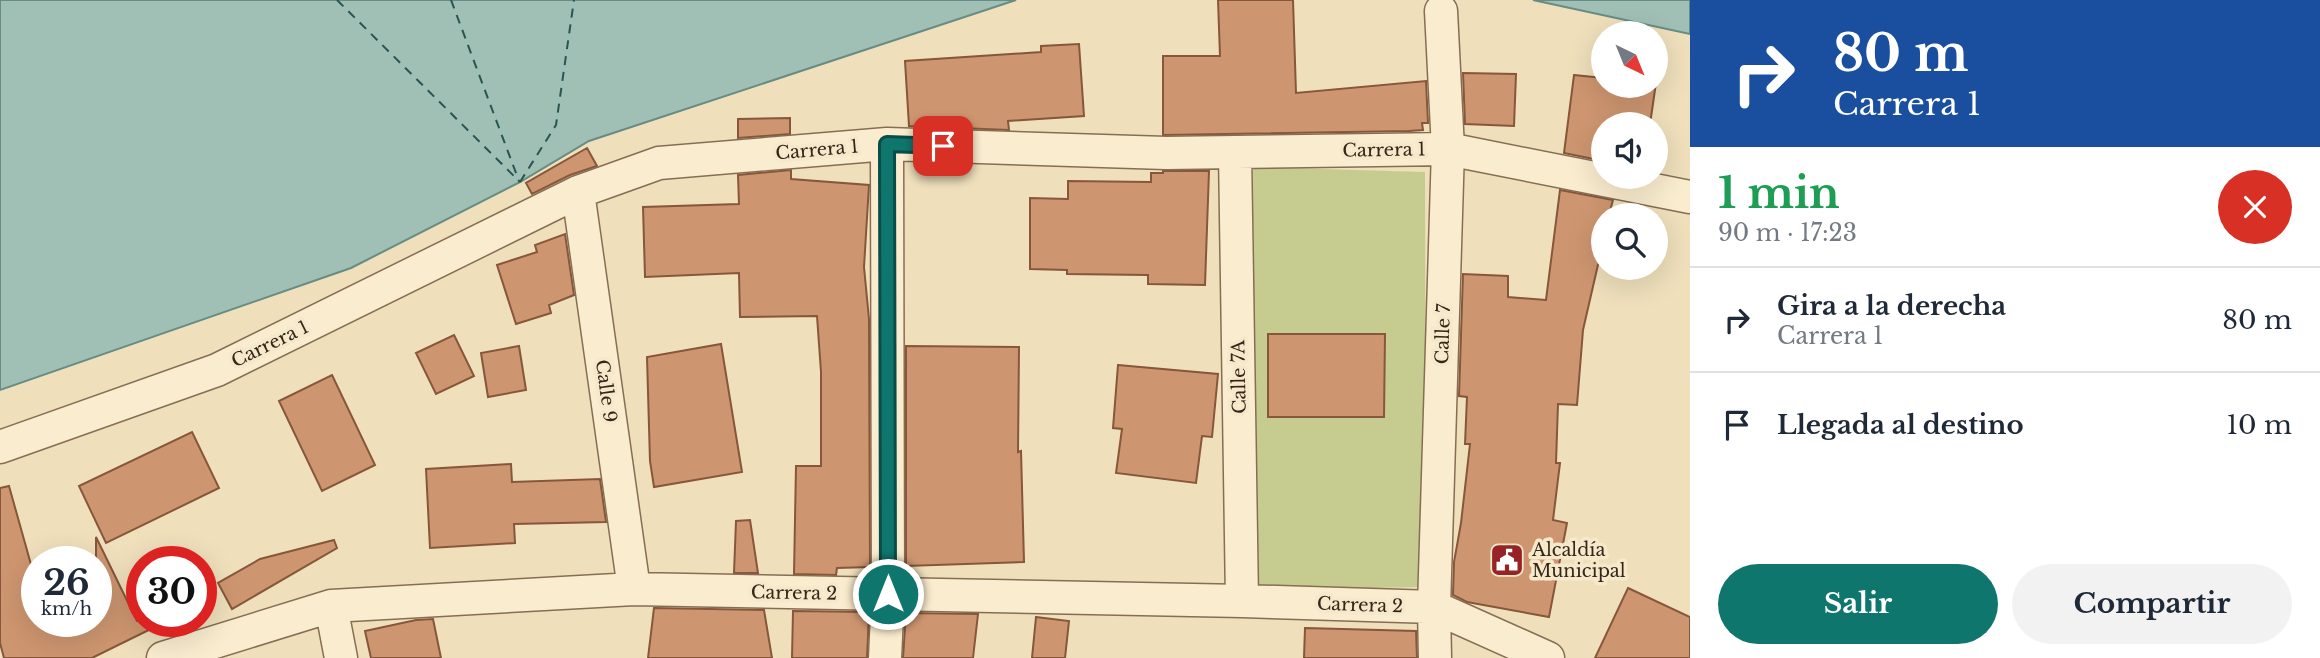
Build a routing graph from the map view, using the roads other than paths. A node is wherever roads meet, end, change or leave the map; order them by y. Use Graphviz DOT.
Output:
graph roads {
  1 [pos="1441,11"];
  2 [pos="887,144"];
  3 [pos="1448,149"];
  4 [pos="1235,152"];
  5 [pos="578,192"];
  6 [pos="1690,197"];
  7 [pos="0,447"];
  8 [pos="634,589"];
  9 [pos="888,594"];
  10 [pos="1242,601"];
  11 [pos="331,606"];
  12 [pos="1434,607"];
  13 [pos="175,656"];
  14 [pos="341,658"];
  15 [pos="885,658"];
  16 [pos="1435,658"];
  17 [pos="1548,658"];
  1 -- 3 [label="street, Calle 7"];
  2 -- 4 [label="street, Carrera 1"];
  2 -- 5 [label="street, Carrera 1"];
  2 -- 9 [label="street"];
  3 -- 4 [label="street, Carrera 1"];
  3 -- 6 [label="street, Carrera 1"];
  3 -- 12 [label="street, Calle 7"];
  4 -- 10 [label="street, Calle 7A"];
  5 -- 7 [label="street, Carrera 1"];
  5 -- 8 [label="street, Calle 9"];
  8 -- 9 [label="street, Carrera 2"];
  8 -- 11 [label="street, Carrera 2"];
  9 -- 10 [label="street, Carrera 2"];
  9 -- 15 [label="street"];
  10 -- 12 [label="street, Carrera 2"];
  11 -- 13 [label="street, Carrera 2"];
  11 -- 14 [label="street"];
  12 -- 16 [label="street, Calle 7"];
  12 -- 17 [label="street, Carrera 2"];
}
